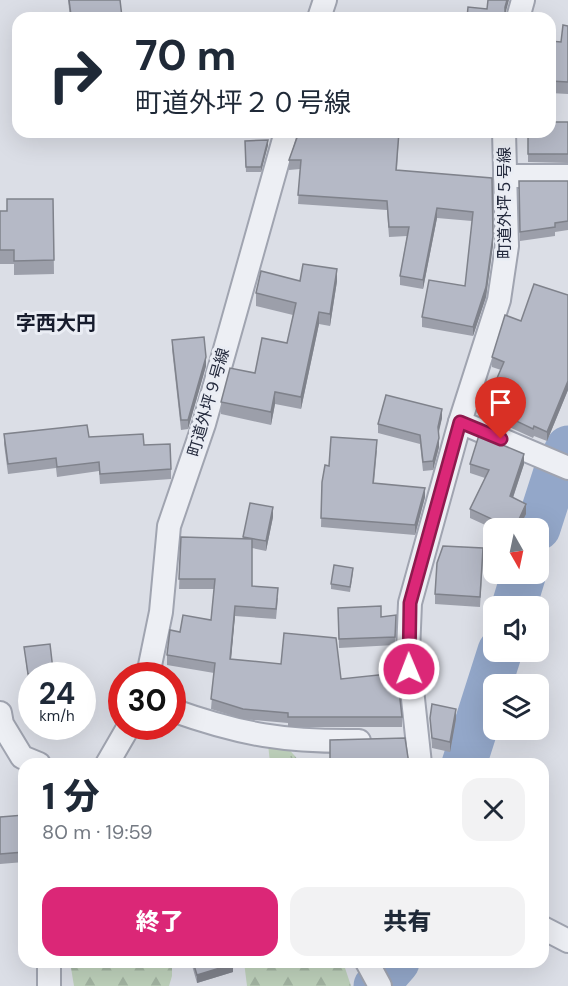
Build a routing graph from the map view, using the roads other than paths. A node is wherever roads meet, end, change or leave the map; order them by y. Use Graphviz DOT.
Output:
graph roads {
  1 [pos="284,138"];
  2 [pos="504,138"];
  3 [pos="505,176"];
  4 [pos="568,176"];
  5 [pos="460,422"];
  6 [pos="568,468"];
  7 [pos="150,662"];
  8 [pos="0,713"];
  9 [pos="186,716"];
  10 [pos="121,740"];
  11 [pos="400,740"];
  12 [pos="24,758"];
  13 [pos="110,758"];
  14 [pos="415,758"];
  15 [pos="549,931"];
  16 [pos="568,941"];
  17 [pos="48,968"];
  18 [pos="370,968"];
  19 [pos="49,986"];
  20 [pos="380,986"];
  1 -- 7 [label="street, 町道外坪９号線"];
  2 -- 3 [label="street, 町道外坪５号線"];
  3 -- 4 [label="street"];
  3 -- 5 [label="street, 町道外坪５号線"];
  5 -- 6 [label="street"];
  5 -- 11 [label="street, 町道外坪５号線"];
  8 -- 12 [label="street"];
  9 -- 11 [label="street"];
  10 -- 13 [label="street"];
  11 -- 14 [label="street, 町道外坪５号線"];
  15 -- 16 [label="street"];
  17 -- 19 [label="street"];
  18 -- 20 [label="street"];
}
